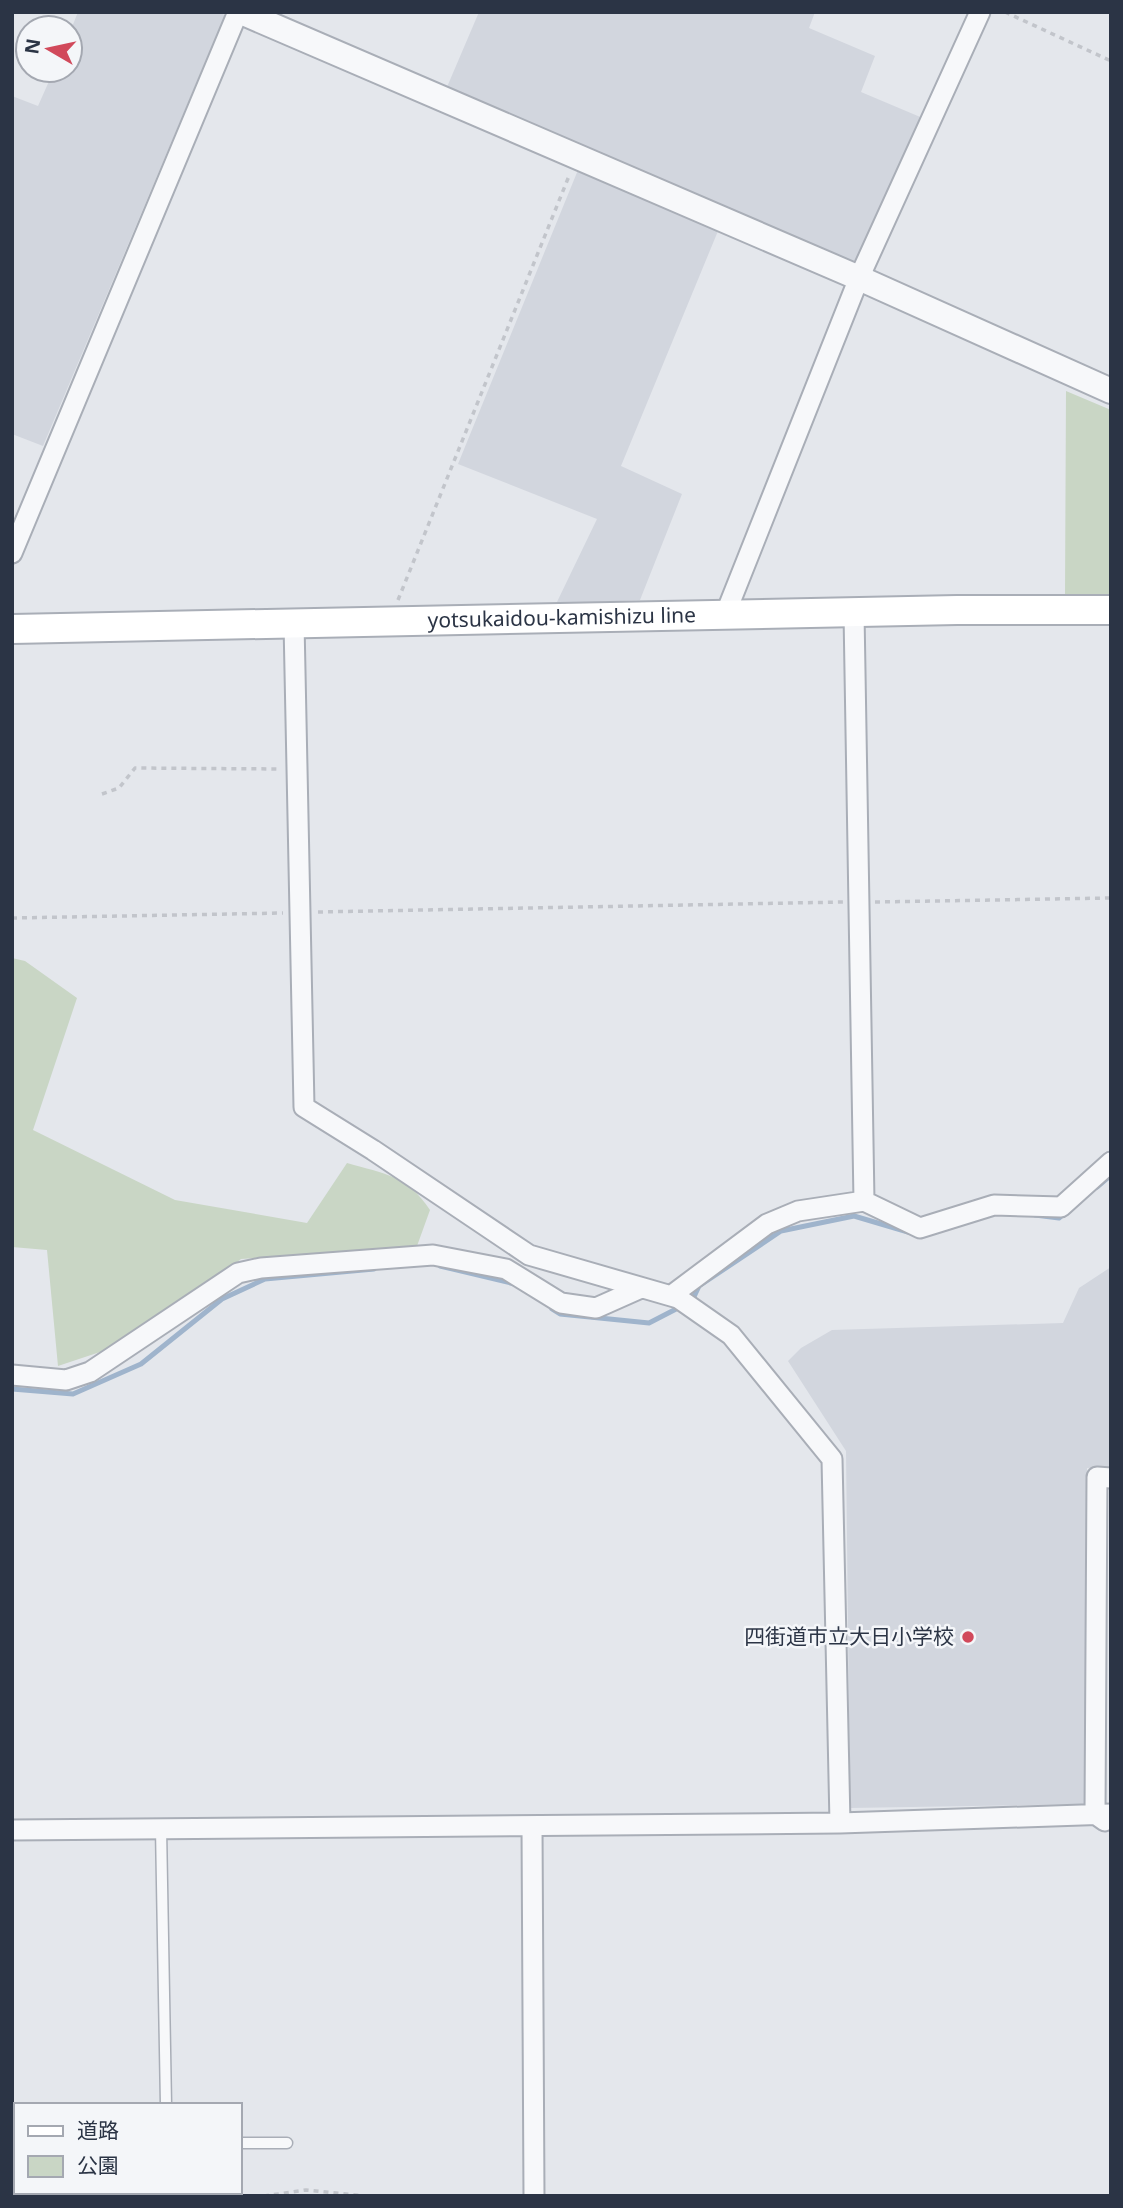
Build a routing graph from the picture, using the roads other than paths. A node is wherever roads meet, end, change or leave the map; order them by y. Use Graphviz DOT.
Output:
graph roads {
  1 [pos="240,12"];
  2 [pos="980,12"];
  3 [pos="859,278"];
  4 [pos="1111,391"];
  5 [pos="12,553"];
  6 [pos="1111,610"];
  7 [pos="854,612"];
  8 [pos="725,615"];
  9 [pos="294,623"];
  10 [pos="12,629"];
  11 [pos="1111,1161"];
  12 [pos="864,1202"];
  13 [pos="641,1288"];
  14 [pos="675,1297"];
  15 [pos="12,1375"];
  16 [pos="1111,1478"];
  17 [pos="1105,1817"];
  18 [pos="840,1824"];
  19 [pos="532,1826"];
  20 [pos="161,1828"];
  21 [pos="12,1830"];
  22 [pos="166,2103"];
  23 [pos="242,2143"];
  24 [pos="286,2143"];
  25 [pos="534,2196"];
  1 -- 3 [label="street"];
  1 -- 5 [label="street"];
  2 -- 3 [label="street"];
  3 -- 4 [label="street"];
  3 -- 8 [label="street"];
  6 -- 7 [label="main road, yotsukaidou-kamishizu line"];
  7 -- 8 [label="main road, yotsukaidou-kamishizu line"];
  7 -- 12 [label="street"];
  8 -- 9 [label="main road, yotsukaidou-kamishizu line"];
  9 -- 10 [label="main road, yotsukaidou-kamishizu line"];
  9 -- 13 [label="street"];
  11 -- 12 [label="street"];
  12 -- 14 [label="street"];
  13 -- 14 [label="street"];
  13 -- 15 [label="street"];
  14 -- 18 [label="street"];
  16 -- 17 [label="street"];
  17 -- 18 [label="street"];
  18 -- 19 [label="street"];
  19 -- 20 [label="street"];
  19 -- 25 [label="street"];
  20 -- 21 [label="street"];
  20 -- 22 [label="lane"];
  23 -- 24 [label="lane"];
}
